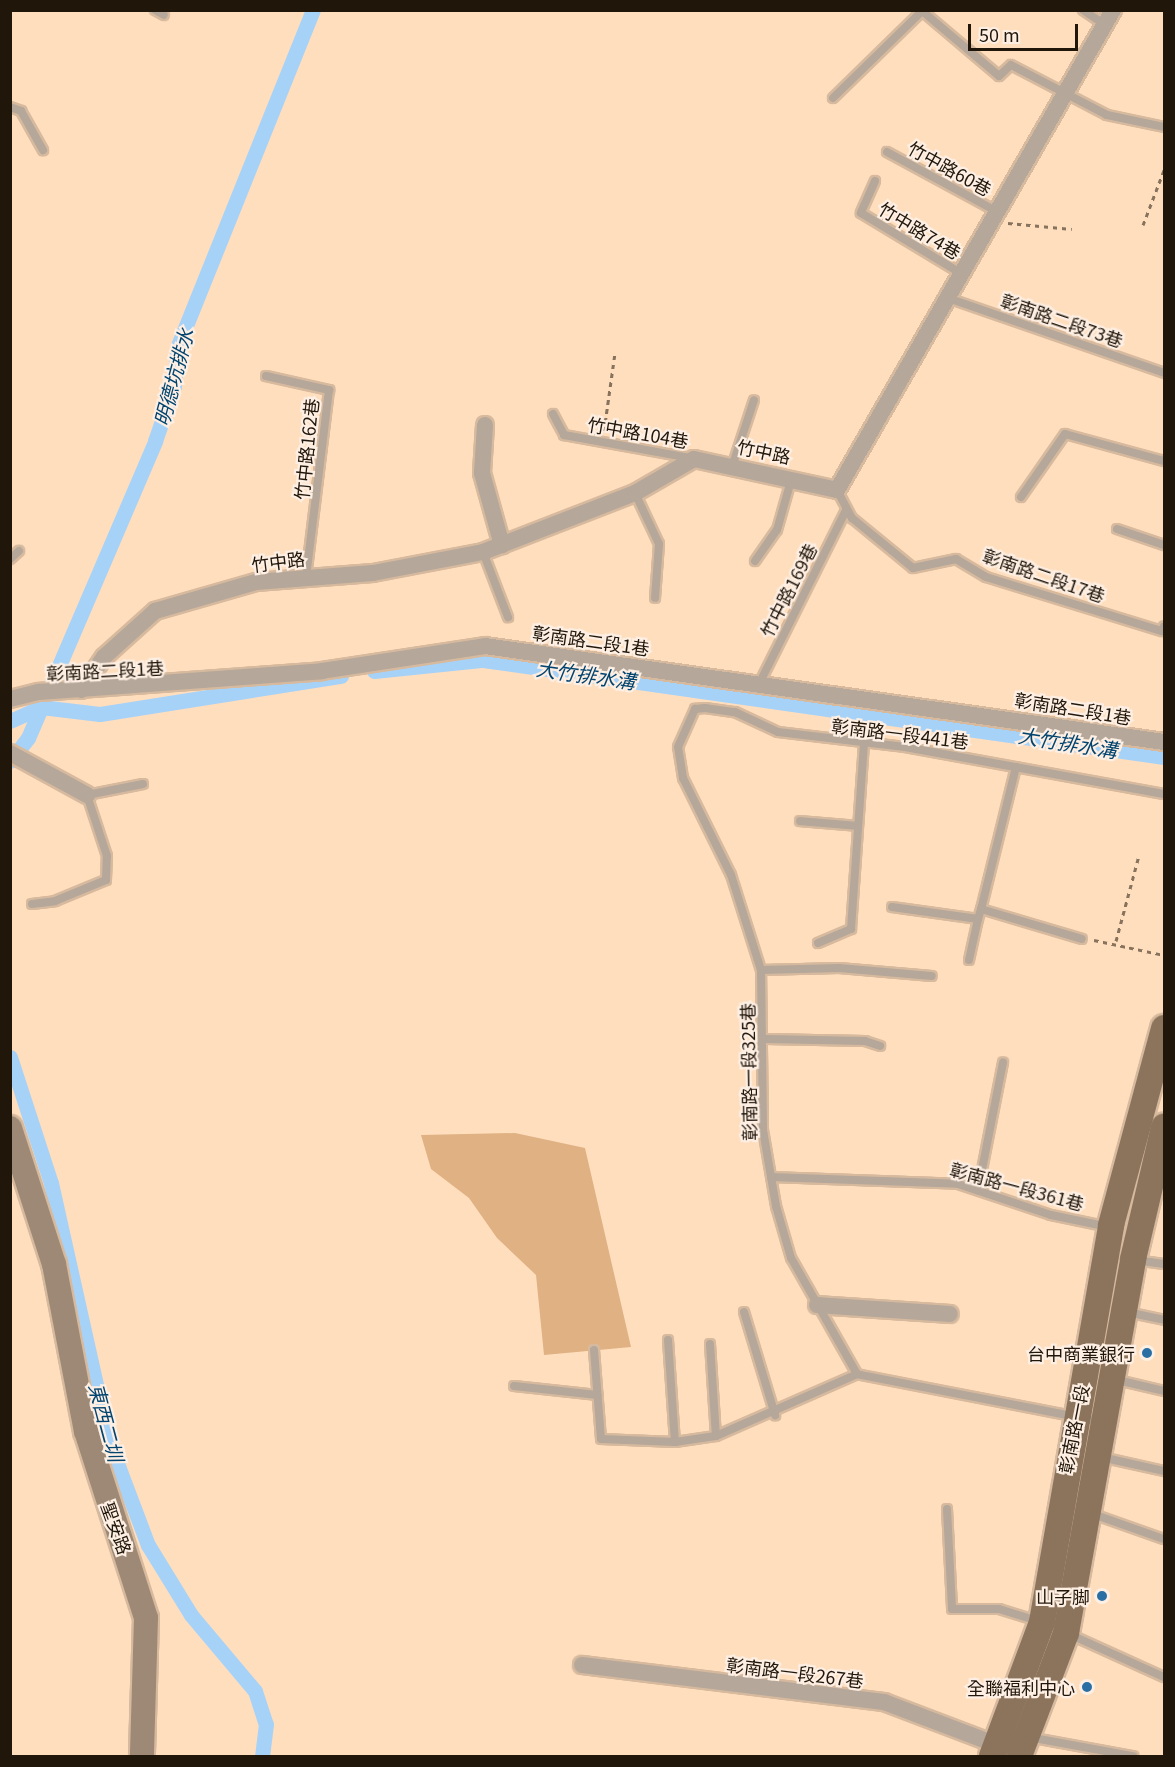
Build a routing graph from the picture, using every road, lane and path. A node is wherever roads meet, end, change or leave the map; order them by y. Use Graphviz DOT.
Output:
graph roads {
  1 [pos="155,10"];
  2 [pos="1083,10"];
  3 [pos="922,11"];
  4 [pos="164,15"];
  5 [pos="1109,17"];
  6 [pos="1062,93"];
  7 [pos="833,98"];
  8 [pos="10,107"];
  9 [pos="1164,127"];
  10 [pos="43,150"];
  11 [pos="887,152"];
  12 [pos="1164,170"];
  13 [pos="875,181"];
  14 [pos="995,217"];
  15 [pos="1143,225"];
  16 [pos="1072,229"];
  17 [pos="962,274"];
  18 [pos="948,298"];
  19 [pos="615,352"];
  20 [pos="1164,373"];
  21 [pos="266,376"];
  22 [pos="754,400"];
  23 [pos="553,414"];
  24 [pos="485,425"];
  25 [pos="602,442"];
  26 [pos="694,459"];
  27 [pos="1164,461"];
  28 [pos="733,464"];
  29 [pos="792,477"];
  30 [pos="837,490"];
  31 [pos="635,493"];
  32 [pos="1021,497"];
  33 [pos="846,510"];
  34 [pos="1117,529"];
  35 [pos="502,545"];
  36 [pos="1164,545"];
  37 [pos="19,551"];
  38 [pos="483,552"];
  39 [pos="10,559"];
  40 [pos="755,561"];
  41 [pos="306,576"];
  42 [pos="655,598"];
  43 [pos="508,617"];
  44 [pos="1164,626"];
  45 [pos="759,684"];
  46 [pos="81,690"];
  47 [pos="10,699"];
  48 [pos="705,708"];
  49 [pos="1164,742"];
  50 [pos="864,745"];
  51 [pos="16,756"];
  52 [pos="1016,767"];
  53 [pos="143,784"];
  54 [pos="1164,794"];
  55 [pos="87,795"];
  56 [pos="800,821"];
  57 [pos="858,826"];
  58 [pos="1139,855"];
  59 [pos="32,904"];
  60 [pos="892,907"];
  61 [pos="981,909"];
  62 [pos="978,919"];
  63 [pos="1082,939"];
  64 [pos="1116,941"];
  65 [pos="818,943"];
  66 [pos="1164,955"];
  67 [pos="969,960"];
  68 [pos="761,970"];
  69 [pos="932,976"];
  70 [pos="1164,1028"];
  71 [pos="766,1039"];
  72 [pos="880,1046"];
  73 [pos="1003,1062"];
  74 [pos="1164,1127"];
  75 [pos="10,1128"];
  76 [pos="1159,1166"];
  77 [pos="771,1178"];
  78 [pos="978,1190"];
  79 [pos="1111,1227"];
  80 [pos="1133,1259"];
  81 [pos="1164,1263"];
  82 [pos="817,1305"];
  83 [pos="1123,1311"];
  84 [pos="744,1312"];
  85 [pos="950,1314"];
  86 [pos="1164,1320"];
  87 [pos="668,1340"];
  88 [pos="710,1344"];
  89 [pos="594,1350"];
  90 [pos="857,1374"];
  91 [pos="1110,1378"];
  92 [pos="514,1386"];
  93 [pos="1164,1391"];
  94 [pos="598,1395"];
  95 [pos="775,1415"];
  96 [pos="1076,1415"];
  97 [pos="1103,1422"];
  98 [pos="716,1436"];
  99 [pos="675,1442"];
  100 [pos="1097,1456"];
  101 [pos="1164,1471"];
  102 [pos="947,1509"];
  103 [pos="1087,1512"];
  104 [pos="1164,1539"];
  105 [pos="1054,1627"];
  106 [pos="582,1665"];
  107 [pos="1164,1677"];
  108 [pos="1009,1749"];
  109 [pos="142,1756"];
  110 [pos="1133,1756"];
  1 -- 4 [label="lane"];
  2 -- 5 [label="lane"];
  3 -- 6 [label="lane"];
  3 -- 7 [label="lane"];
  5 -- 6 [label="street"];
  6 -- 9 [label="lane"];
  6 -- 14 [label="street"];
  8 -- 10 [label="lane"];
  11 -- 14 [label="lane, 竹中路60巷"];
  12 -- 15 [label="path"];
  13 -- 17 [label="lane, 竹中路74巷"];
  14 -- 16 [label="path"];
  14 -- 17 [label="street"];
  17 -- 18 [label="street"];
  18 -- 20 [label="lane, 彰南路二段73巷"];
  18 -- 30 [label="street"];
  19 -- 25 [label="path"];
  21 -- 41 [label="lane, 竹中路162巷"];
  22 -- 28 [label="lane"];
  23 -- 25 [label="lane, 竹中路104巷"];
  24 -- 35 [label="street"];
  25 -- 26 [label="lane, 竹中路104巷"];
  26 -- 28 [label="street, 竹中路"];
  26 -- 31 [label="street, 竹中路"];
  27 -- 32 [label="lane"];
  28 -- 29 [label="street, 竹中路"];
  29 -- 30 [label="street, 竹中路"];
  29 -- 40 [label="lane"];
  30 -- 33 [label="lane, 彰南路二段17巷"];
  31 -- 35 [label="street, 竹中路"];
  31 -- 42 [label="lane"];
  33 -- 44 [label="lane, 彰南路二段17巷"];
  33 -- 45 [label="lane, 竹中路169巷"];
  34 -- 36 [label="lane"];
  35 -- 38 [label="street, 竹中路"];
  37 -- 39 [label="lane"];
  38 -- 41 [label="street, 竹中路"];
  38 -- 43 [label="lane"];
  41 -- 46 [label="street, 竹中路"];
  45 -- 46 [label="street, 彰南路二段1巷"];
  45 -- 49 [label="street, 彰南路二段1巷"];
  46 -- 47 [label="street, 彰南路二段1巷"];
  48 -- 50 [label="lane, 彰南路一段441巷"];
  48 -- 68 [label="lane, 彰南路一段325巷"];
  50 -- 52 [label="lane, 彰南路一段441巷"];
  50 -- 57 [label="lane"];
  51 -- 55 [label="street"];
  52 -- 54 [label="lane, 彰南路一段441巷"];
  52 -- 61 [label="lane"];
  53 -- 55 [label="lane"];
  55 -- 59 [label="lane"];
  56 -- 57 [label="lane"];
  57 -- 65 [label="lane"];
  58 -- 64 [label="path"];
  60 -- 62 [label="lane"];
  61 -- 62 [label="lane"];
  61 -- 63 [label="lane"];
  62 -- 67 [label="lane"];
  63 -- 64 [label="path"];
  64 -- 66 [label="path"];
  68 -- 69 [label="lane"];
  68 -- 71 [label="lane, 彰南路一段325巷"];
  70 -- 79 [label="main road, 彰南路一段"];
  71 -- 72 [label="lane"];
  71 -- 77 [label="lane, 彰南路一段325巷"];
  73 -- 78 [label="lane"];
  74 -- 76 [label="main road, 彰南路一段"];
  75 -- 109 [label="street, 聖安路"];
  76 -- 80 [label="main road, 彰南路一段"];
  77 -- 78 [label="lane, 彰南路一段361巷"];
  77 -- 82 [label="lane, 彰南路一段325巷"];
  78 -- 79 [label="lane, 彰南路一段361巷"];
  79 -- 96 [label="main road, 彰南路一段"];
  80 -- 81 [label="lane"];
  80 -- 83 [label="main road, 彰南路一段"];
  82 -- 85 [label="street"];
  82 -- 90 [label="lane, 彰南路一段325巷"];
  83 -- 86 [label="lane"];
  83 -- 91 [label="main road, 彰南路一段"];
  84 -- 95 [label="lane"];
  87 -- 99 [label="lane"];
  88 -- 98 [label="lane"];
  89 -- 94 [label="lane"];
  90 -- 95 [label="lane"];
  90 -- 96 [label="lane"];
  91 -- 93 [label="lane"];
  91 -- 97 [label="main road, 彰南路一段"];
  92 -- 94 [label="lane"];
  94 -- 99 [label="lane"];
  95 -- 98 [label="lane"];
  96 -- 97 [label="lane"];
  96 -- 105 [label="main road, 彰南路一段"];
  97 -- 100 [label="main road, 彰南路一段"];
  98 -- 99 [label="lane"];
  100 -- 101 [label="lane"];
  100 -- 103 [label="main road, 彰南路一段"];
  102 -- 105 [label="lane"];
  103 -- 104 [label="lane"];
  103 -- 105 [label="main road, 彰南路一段"];
  105 -- 107 [label="lane"];
  105 -- 108 [label="main road, 彰南路一段"];
  106 -- 108 [label="street, 彰南路一段267巷"];
  108 -- 110 [label="lane"];
}
